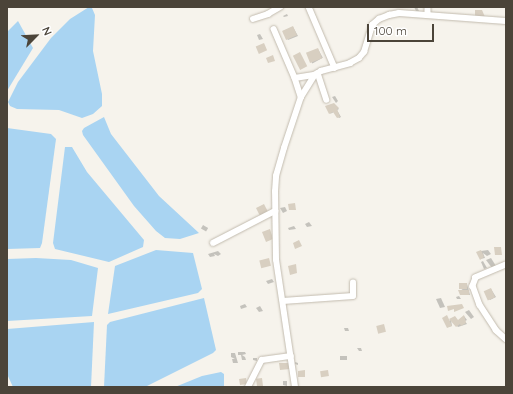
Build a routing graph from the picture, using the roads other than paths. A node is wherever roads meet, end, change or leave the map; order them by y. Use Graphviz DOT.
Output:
graph roads {
  1 [pos="280,7"];
  2 [pos="309,7"];
  3 [pos="428,7"];
  4 [pos="428,15"];
  5 [pos="253,19"];
  6 [pos="506,21"];
  7 [pos="274,29"];
  8 [pos="335,68"];
  9 [pos="316,74"];
  10 [pos="295,78"];
  11 [pos="301,97"];
  12 [pos="327,100"];
  13 [pos="275,211"];
  14 [pos="213,243"];
  15 [pos="506,265"];
  16 [pos="353,283"];
  17 [pos="283,301"];
  18 [pos="506,339"];
  19 [pos="291,356"];
  20 [pos="248,387"];
  21 [pos="295,387"];
  1 -- 5 [label="street"];
  2 -- 8 [label="street"];
  3 -- 4 [label="street"];
  4 -- 6 [label="street"];
  4 -- 8 [label="street"];
  7 -- 10 [label="street"];
  8 -- 9 [label="street"];
  9 -- 10 [label="street"];
  9 -- 11 [label="street"];
  9 -- 12 [label="street"];
  10 -- 11 [label="street"];
  11 -- 13 [label="street"];
  13 -- 14 [label="street"];
  13 -- 17 [label="street"];
  15 -- 18 [label="street"];
  16 -- 17 [label="street"];
  17 -- 19 [label="street"];
  19 -- 20 [label="street"];
  19 -- 21 [label="street"];
}
